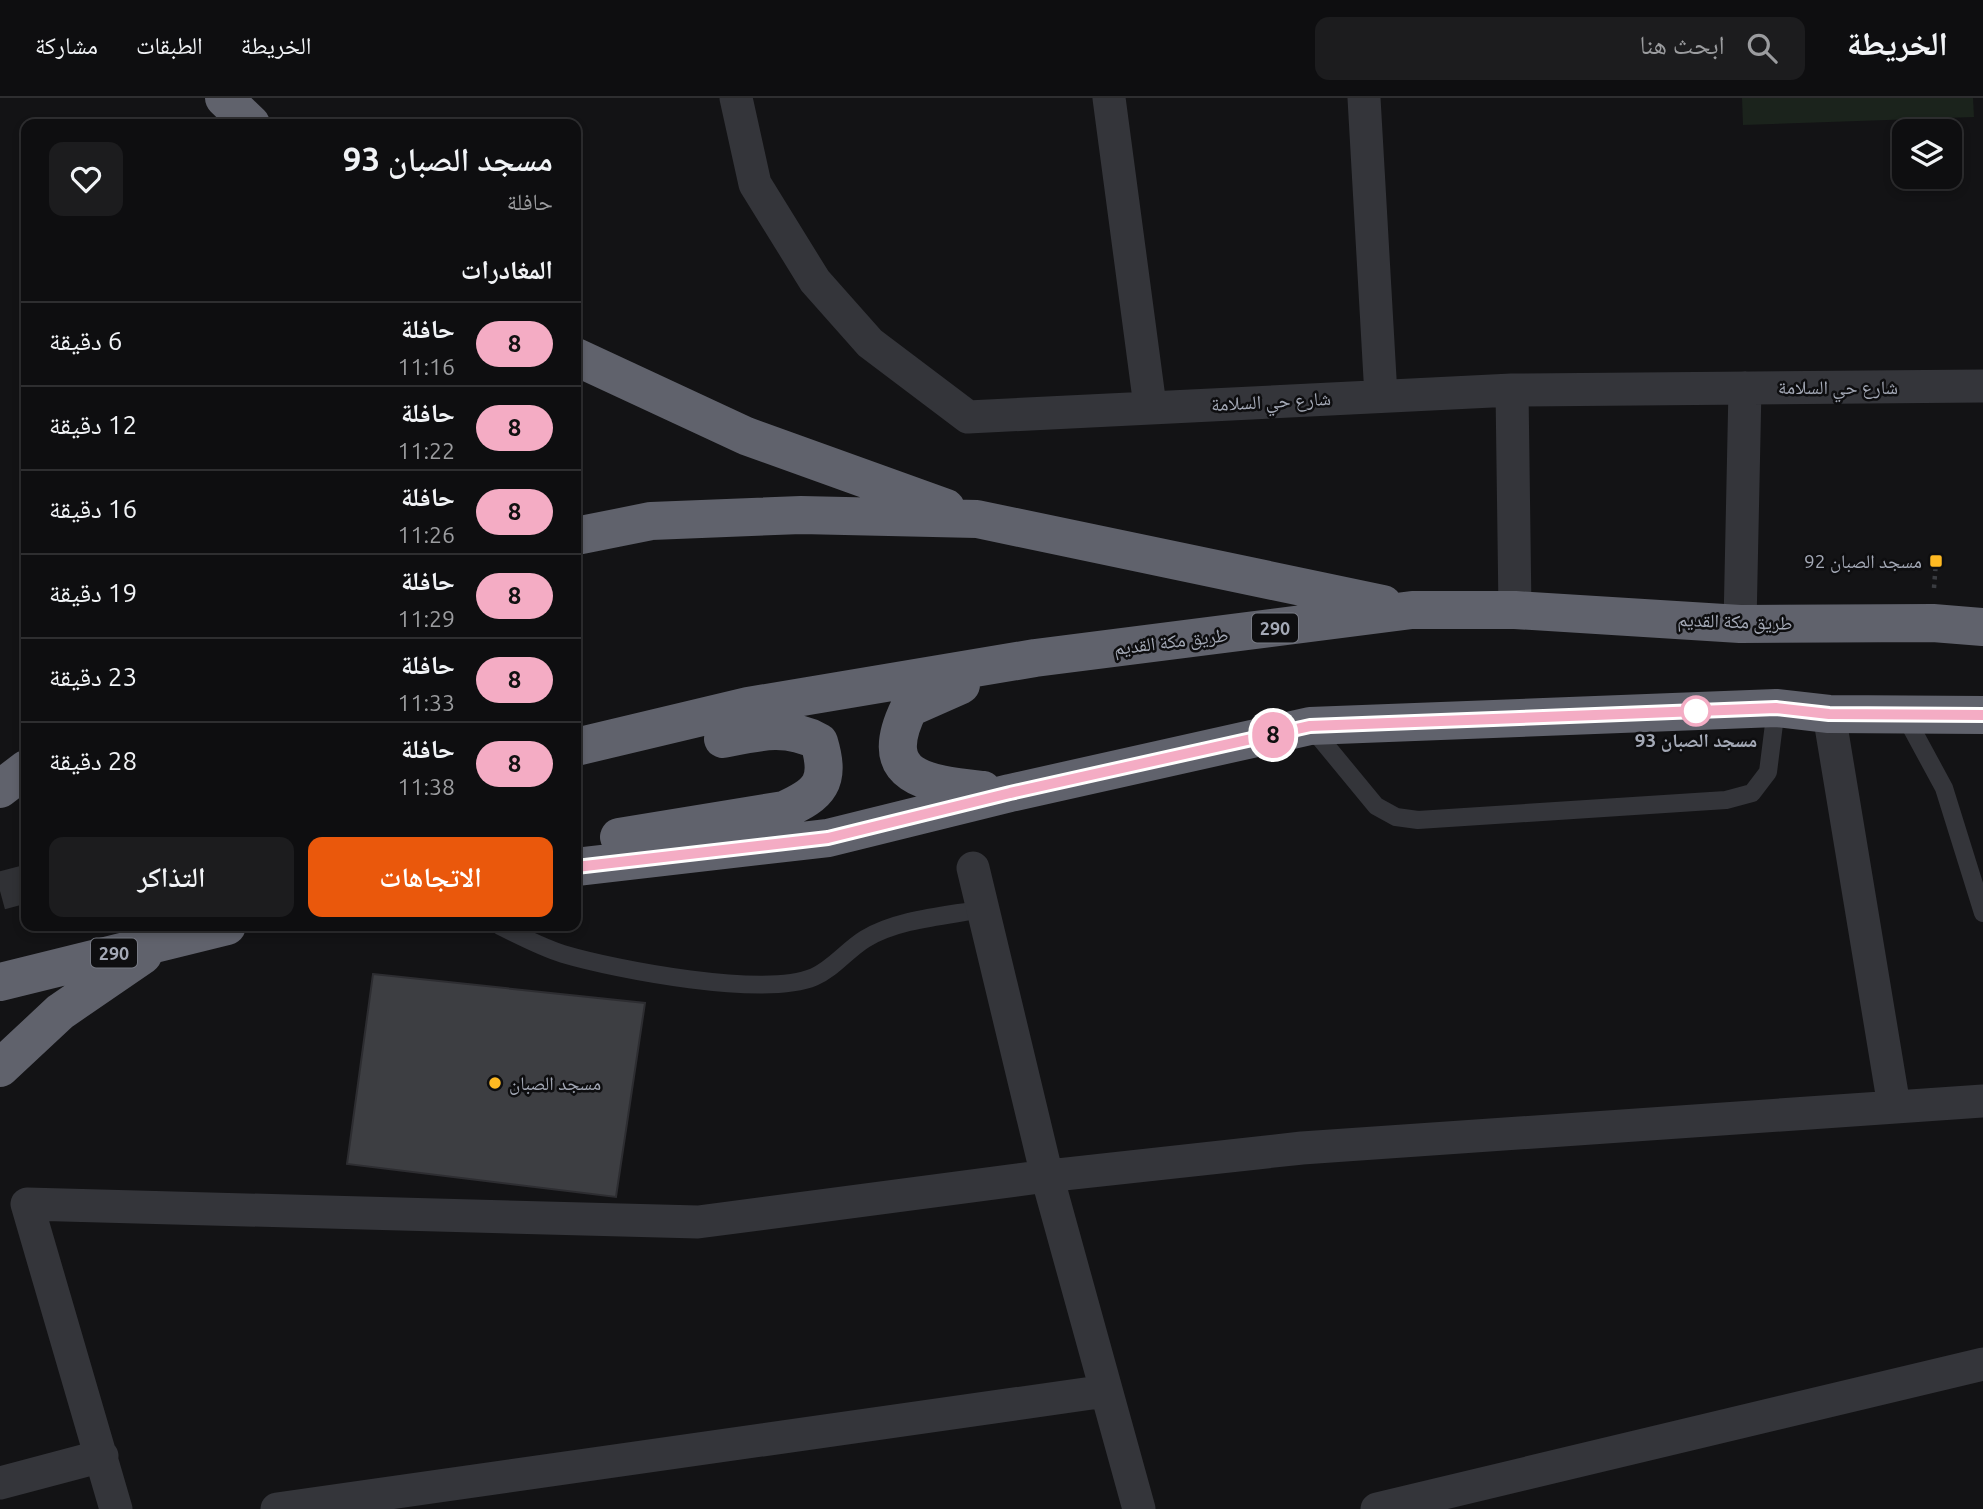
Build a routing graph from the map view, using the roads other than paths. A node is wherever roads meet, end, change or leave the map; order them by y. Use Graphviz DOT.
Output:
graph roads {
  1 [pos="224,98"];
  2 [pos="1109,98"];
  3 [pos="1364,98"];
  4 [pos="740,99"];
  5 [pos="246,119"];
  6 [pos="581,359"];
  7 [pos="1983,386"];
  8 [pos="1745,388"];
  9 [pos="1512,390"];
  10 [pos="1381,396"];
  11 [pos="1150,406"];
  12 [pos="977,519"];
  13 [pos="581,535"];
  14 [pos="1412,610"];
  15 [pos="1515,610"];
  16 [pos="1740,624"];
  17 [pos="1983,627"];
  18 [pos="1035,658"];
  19 [pos="1776,708"];
  20 [pos="1829,714"];
  21 [pos="1983,715"];
  22 [pos="1905,716"];
  23 [pos="1310,726"];
  24 [pos="581,746"];
  25 [pos="581,768"];
  26 [pos="21,773"];
  27 [pos="0,789"];
  28 [pos="1010,793"];
  29 [pos="581,843"];
  30 [pos="581,866"];
  31 [pos="973,867"];
  32 [pos="983,909"];
  33 [pos="1983,913"];
  34 [pos="206,931"];
  35 [pos="511,931"];
  36 [pos="165,940"];
  37 [pos="0,982"];
  38 [pos="0,1068"];
  39 [pos="1983,1101"];
  40 [pos="1894,1106"];
  41 [pos="1047,1176"];
  42 [pos="1983,1364"];
  43 [pos="1106,1391"];
  44 [pos="102,1456"];
  45 [pos="0,1483"];
  46 [pos="116,1509"];
  47 [pos="276,1509"];
  48 [pos="1139,1509"];
  49 [pos="1377,1509"];
  1 -- 5 [label="highway"];
  2 -- 11 [label="street"];
  3 -- 10 [label="street"];
  4 -- 11 [label="street, شارع حي السلامة"];
  6 -- 12 [label="highway"];
  7 -- 8 [label="street, شارع حي السلامة"];
  8 -- 9 [label="street, شارع حي السلامة"];
  8 -- 16 [label="street"];
  9 -- 10 [label="street, شارع حي السلامة"];
  9 -- 15 [label="street"];
  10 -- 11 [label="street, شارع حي السلامة"];
  12 -- 13 [label="highway"];
  12 -- 14 [label="highway"];
  14 -- 15 [label="highway, طريق مكة القديم / 290"];
  14 -- 18 [label="highway, طريق مكة القديم / 290"];
  15 -- 16 [label="highway, طريق مكة القديم / 290"];
  16 -- 17 [label="highway, طريق مكة القديم / 290"];
  18 -- 24 [label="highway, طريق مكة القديم / 290"];
  18 -- 28 [label="highway"];
  19 -- 20 [label="highway"];
  19 -- 23 [label="highway"];
  19 -- 23 [label="lane"];
  20 -- 22 [label="highway"];
  20 -- 40 [label="street"];
  21 -- 22 [label="highway"];
  22 -- 33 [label="lane"];
  23 -- 28 [label="highway"];
  25 -- 29 [label="highway"];
  26 -- 27 [label="highway"];
  28 -- 30 [label="highway"];
  31 -- 32 [label="street"];
  32 -- 35 [label="lane"];
  32 -- 41 [label="street"];
  34 -- 36 [label="highway, 290"];
  36 -- 37 [label="highway, 290"];
  36 -- 38 [label="highway"];
  39 -- 40 [label="street"];
  40 -- 41 [label="street"];
  41 -- 43 [label="street"];
  41 -- 44 [label="street"];
  42 -- 49 [label="street"];
  43 -- 47 [label="street"];
  43 -- 48 [label="street"];
  44 -- 45 [label="street"];
  44 -- 46 [label="street"];
}
